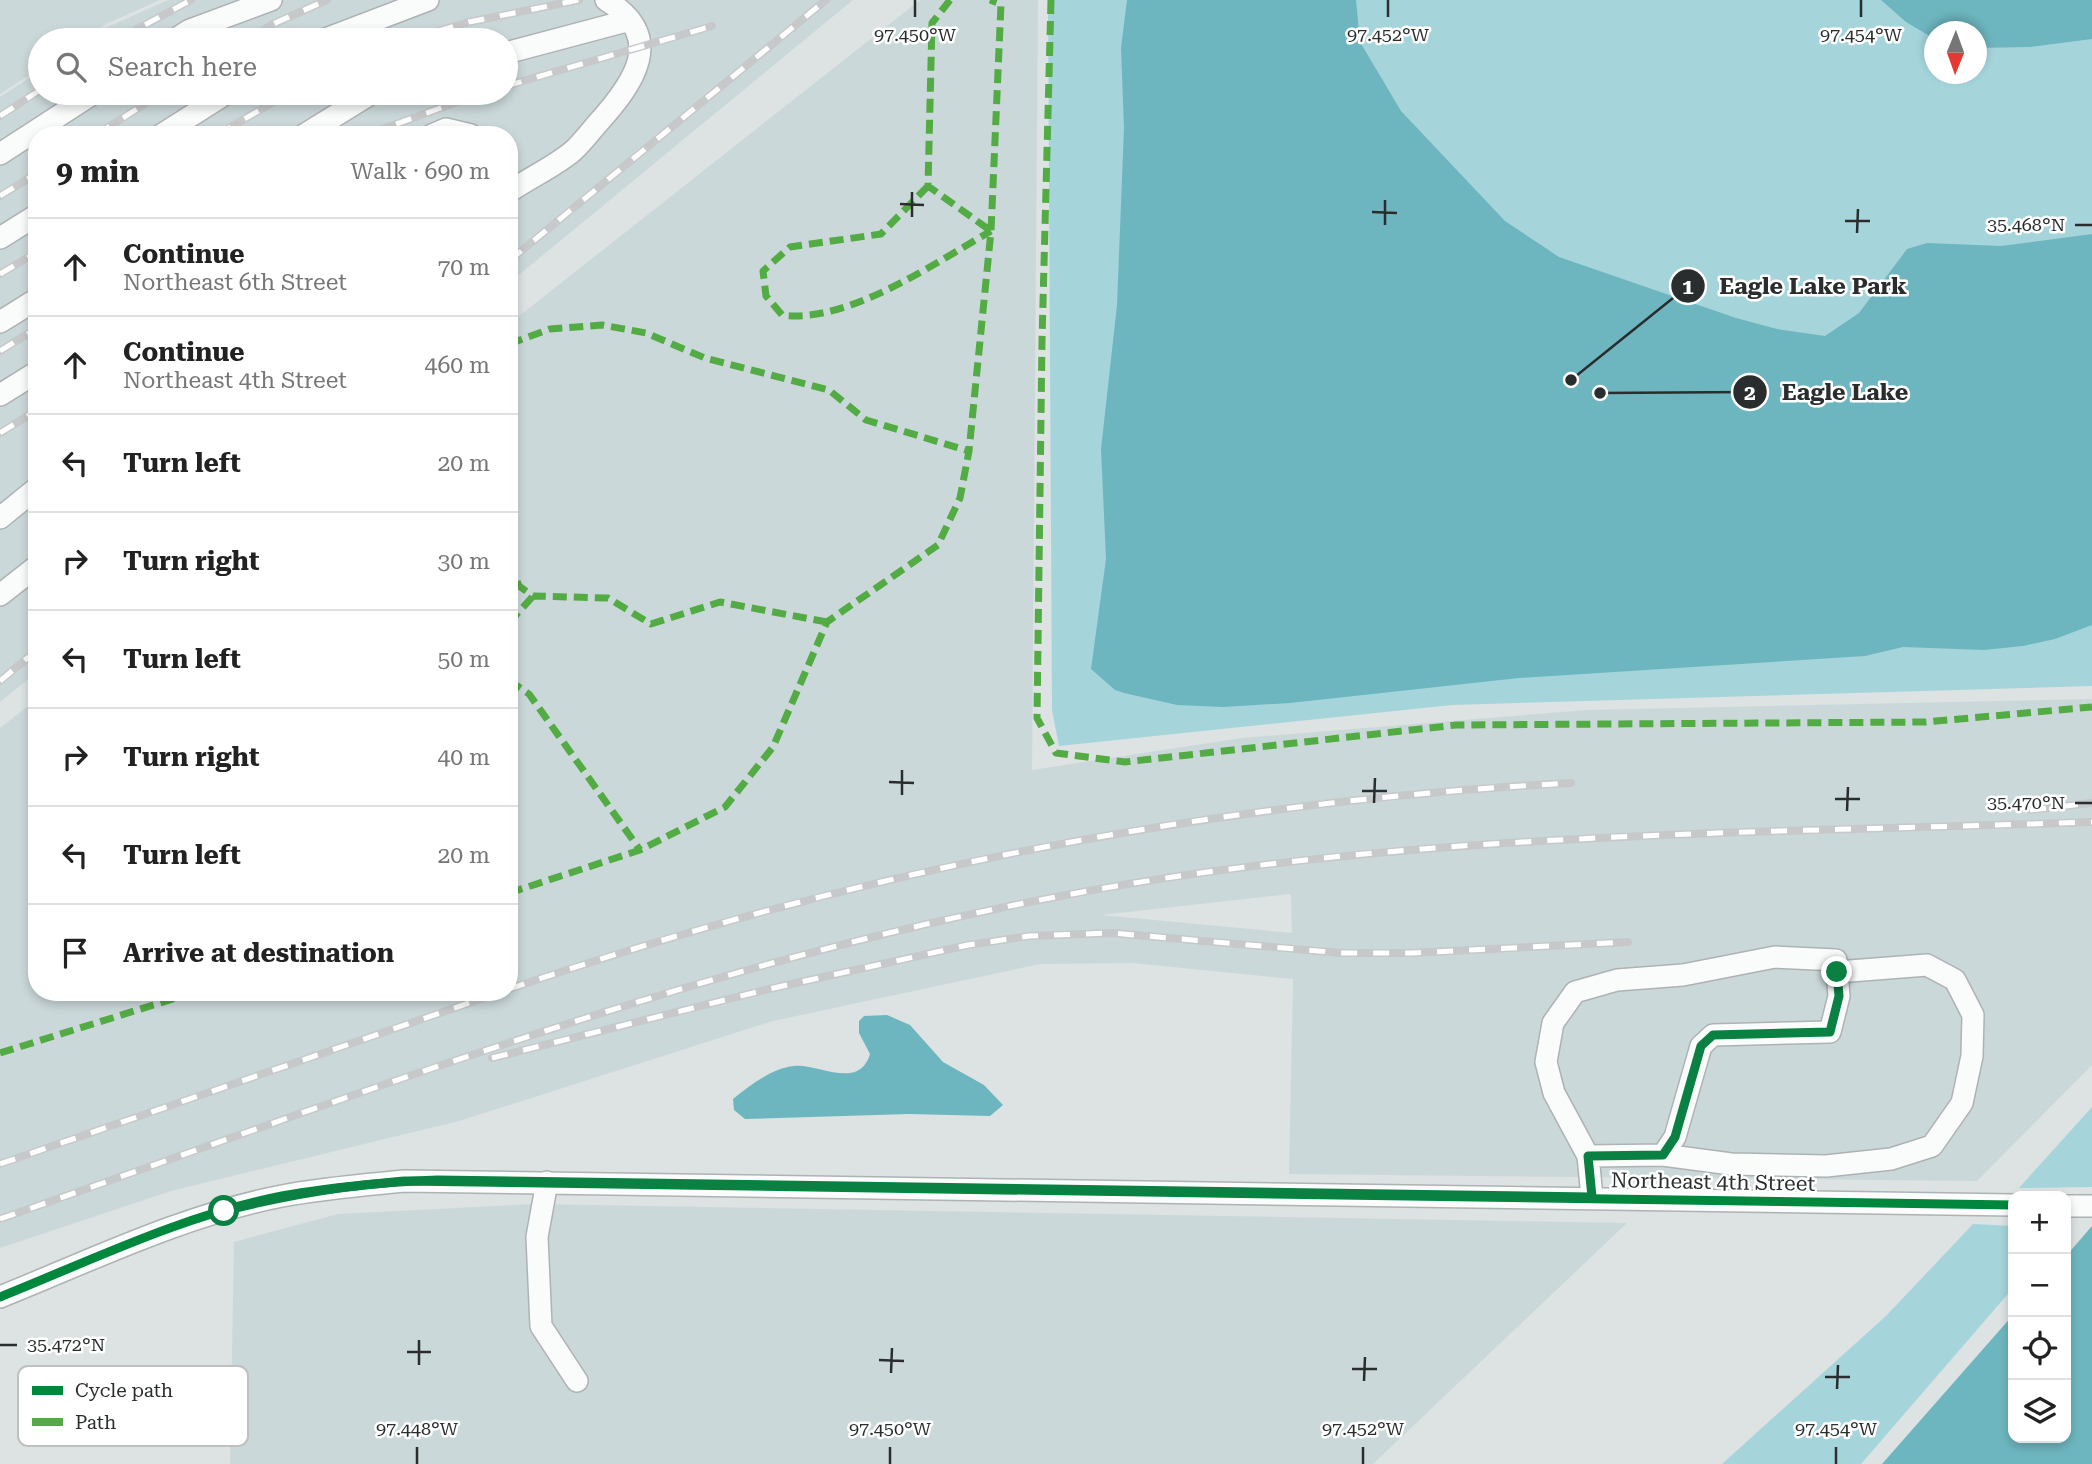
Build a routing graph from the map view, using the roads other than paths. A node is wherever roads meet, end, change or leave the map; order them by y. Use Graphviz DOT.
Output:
graph roads {
  1 [pos="271,0"];
  2 [pos="428,0"];
  3 [pos="607,0"];
  4 [pos="630,20"];
  5 [pos="195,28"];
  6 [pos="354,28"];
  7 [pos="518,50"];
  8 [pos="76,105"];
  9 [pos="208,105"];
  10 [pos="353,105"];
  11 [pos="43,126"];
  12 [pos="176,126"];
  13 [pos="319,126"];
  14 [pos="28,136"];
  15 [pos="0,154"];
  16 [pos="518,186"];
  17 [pos="28,221"];
  18 [pos="0,238"];
  19 [pos="28,305"];
  20 [pos="0,322"];
  21 [pos="28,378"];
  22 [pos="0,395"];
  23 [pos="28,495"];
  24 [pos="0,518"];
  25 [pos="28,573"];
  26 [pos="0,595"];
  27 [pos="1837,972"];
  28 [pos="1663,1155"];
  29 [pos="1588,1156"];
  30 [pos="547,1182"];
  31 [pos="1592,1197"];
  32 [pos="2008,1205"];
  33 [pos="2071,1206"];
  34 [pos="2092,1206"];
  35 [pos="0,1297"];
  36 [pos="578,1381"];
  1 -- 5 [label="street"];
  2 -- 6 [label="street"];
  3 -- 4 [label="street"];
  4 -- 7 [label="street"];
  4 -- 16 [label="street"];
  8 -- 11 [label="street"];
  9 -- 12 [label="street"];
  10 -- 13 [label="street"];
  14 -- 15 [label="street"];
  17 -- 18 [label="street"];
  19 -- 20 [label="street"];
  21 -- 22 [label="street"];
  23 -- 24 [label="street"];
  25 -- 26 [label="street"];
  27 -- 28 [label="street"];
  27 -- 28 [label="street"];
  27 -- 29 [label="street"];
  28 -- 29 [label="street"];
  29 -- 31 [label="street"];
  30 -- 31 [label="street, Northeast 4th Street"];
  30 -- 35 [label="street, Northeast 4th Street"];
  30 -- 36 [label="street"];
  31 -- 32 [label="street, Northeast 4th Street"];
  33 -- 34 [label="street"];
}
